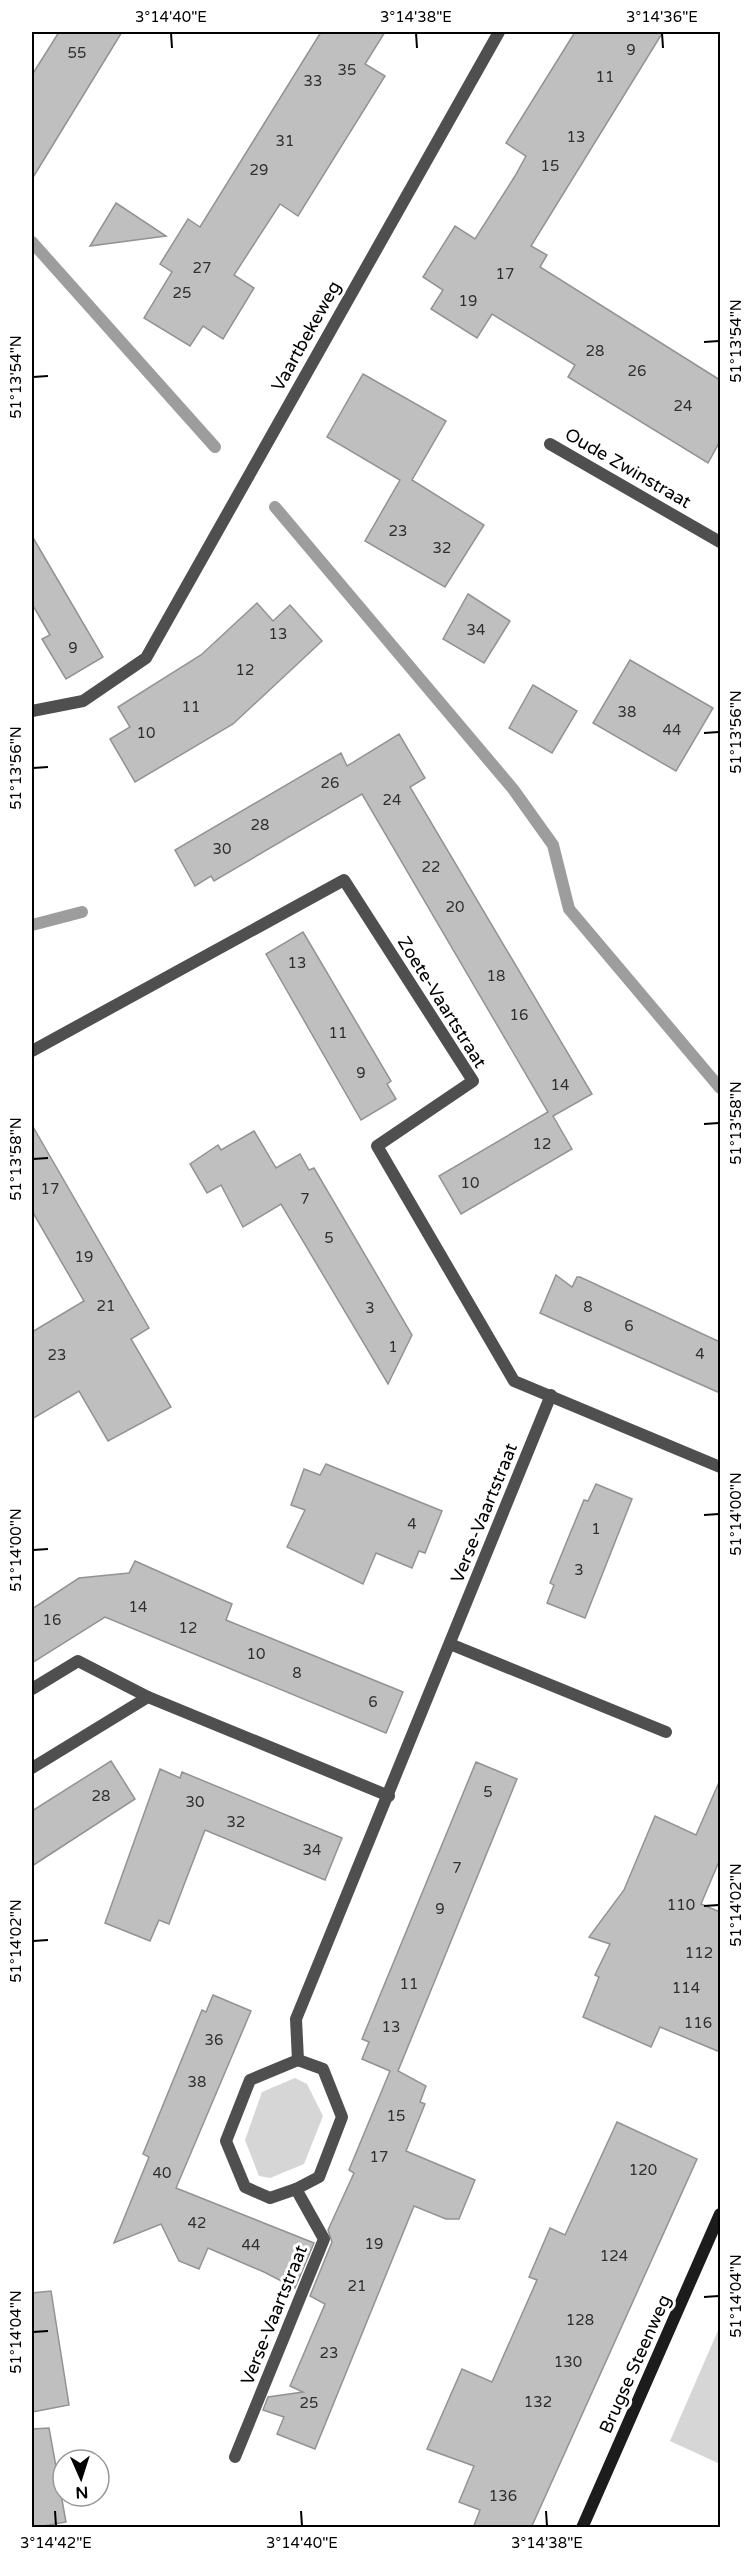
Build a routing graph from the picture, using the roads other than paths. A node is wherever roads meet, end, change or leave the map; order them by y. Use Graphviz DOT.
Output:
graph roads {
  1 [pos="499,32"];
  2 [pos="550,444"];
  3 [pos="720,542"];
  4 [pos="32,711"];
  5 [pos="32,1051"];
  6 [pos="551,1395"];
  7 [pos="720,1467"];
  8 [pos="450,1644"];
  9 [pos="32,1689"];
  10 [pos="148,1696"];
  11 [pos="666,1732"];
  12 [pos="32,1768"];
  13 [pos="389,1796"];
  14 [pos="298,2060"];
  15 [pos="296,2189"];
  16 [pos="720,2214"];
  17 [pos="234,2457"];
  18 [pos="582,2528"];
  1 -- 4 [label="street, Vaartbekeweg"];
  2 -- 3 [label="street, Oude Zwinstraat"];
  5 -- 6 [label="street, Zoete-Vaartstraat"];
  6 -- 7 [label="street, Zoete-Vaartstraat"];
  6 -- 8 [label="street, Verse-Vaartstraat"];
  8 -- 11 [label="street"];
  8 -- 13 [label="street, Verse-Vaartstraat"];
  9 -- 10 [label="street"];
  10 -- 12 [label="street"];
  10 -- 13 [label="street"];
  13 -- 14 [label="street, Verse-Vaartstraat"];
  14 -- 15 [label="street"];
  14 -- 15 [label="street"];
  15 -- 17 [label="street, Verse-Vaartstraat"];
  16 -- 18 [label="main road, Brugse Steenweg"];
}
